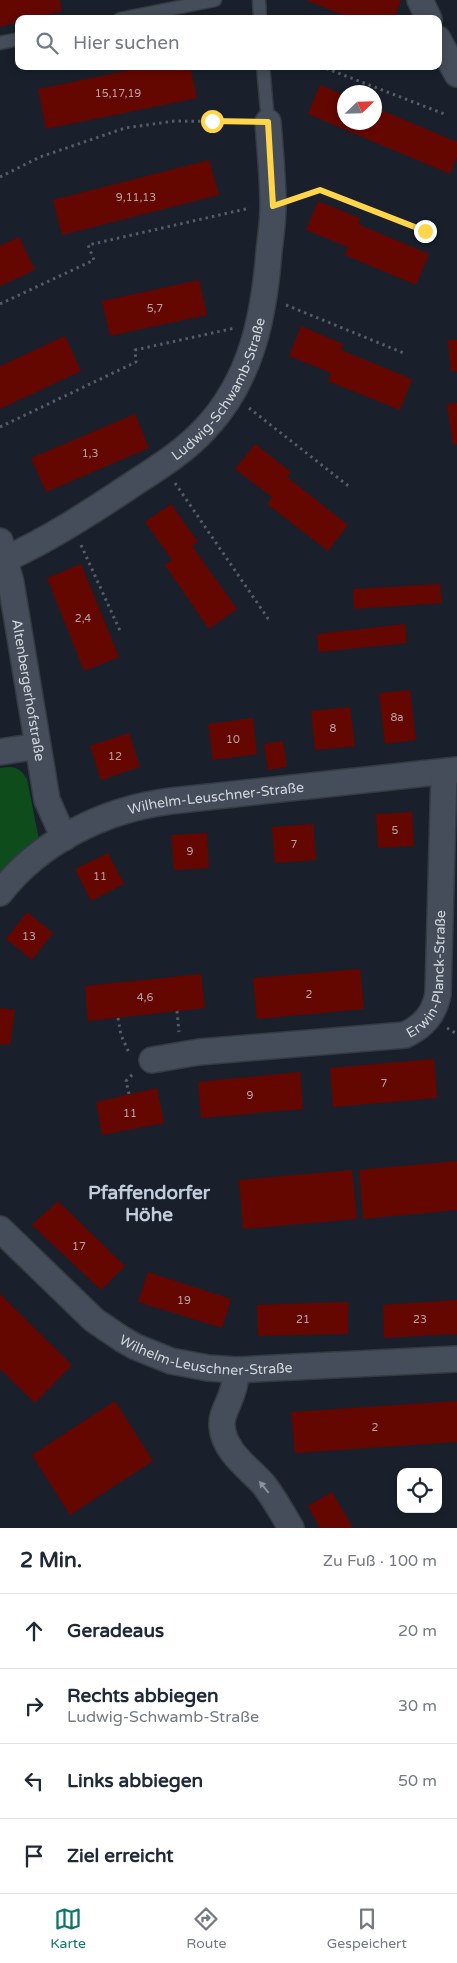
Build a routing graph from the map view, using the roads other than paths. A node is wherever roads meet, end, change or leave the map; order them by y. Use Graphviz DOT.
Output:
graph roads {
  1 [pos="215,0"];
  2 [pos="259,0"];
  3 [pos="420,0"];
  4 [pos="140,15"];
  5 [pos="260,15"];
  6 [pos="427,15"];
  7 [pos="15,40"];
  8 [pos="0,43"];
  9 [pos="442,46"];
  10 [pos="263,70"];
  11 [pos="457,74"];
  12 [pos="268,122"];
  13 [pos="3,550"];
  14 [pos="38,746"];
  15 [pos="0,752"];
  16 [pos="450,771"];
  17 [pos="64,838"];
  18 [pos="0,893"];
  19 [pos="143,1060"];
  20 [pos="0,1229"];
  21 [pos="457,1359"];
  22 [pos="236,1370"];
  23 [pos="291,1528"];
  1 -- 4 [label="lane"];
  2 -- 5 [label="lane"];
  3 -- 6 [label="street"];
  7 -- 8 [label="lane"];
  9 -- 11 [label="street"];
  10 -- 12 [label="lane"];
  12 -- 13 [label="street, Ludwig-Schwamb-Straße"];
  13 -- 14 [label="street, Altenbergerhofstraße"];
  14 -- 15 [label="street"];
  14 -- 17 [label="street, Altenbergerhofstraße"];
  16 -- 17 [label="street, Wilhelm-Leuschner-Straße"];
  16 -- 19 [label="street, Erwin-Planck-Straße"];
  17 -- 18 [label="street, Wilhelm-Leuschner-Straße"];
  20 -- 22 [label="street, Wilhelm-Leuschner-Straße"];
  21 -- 22 [label="street, Wilhelm-Leuschner-Straße"];
  23 -- 22 [label="street, one-way"];
}
